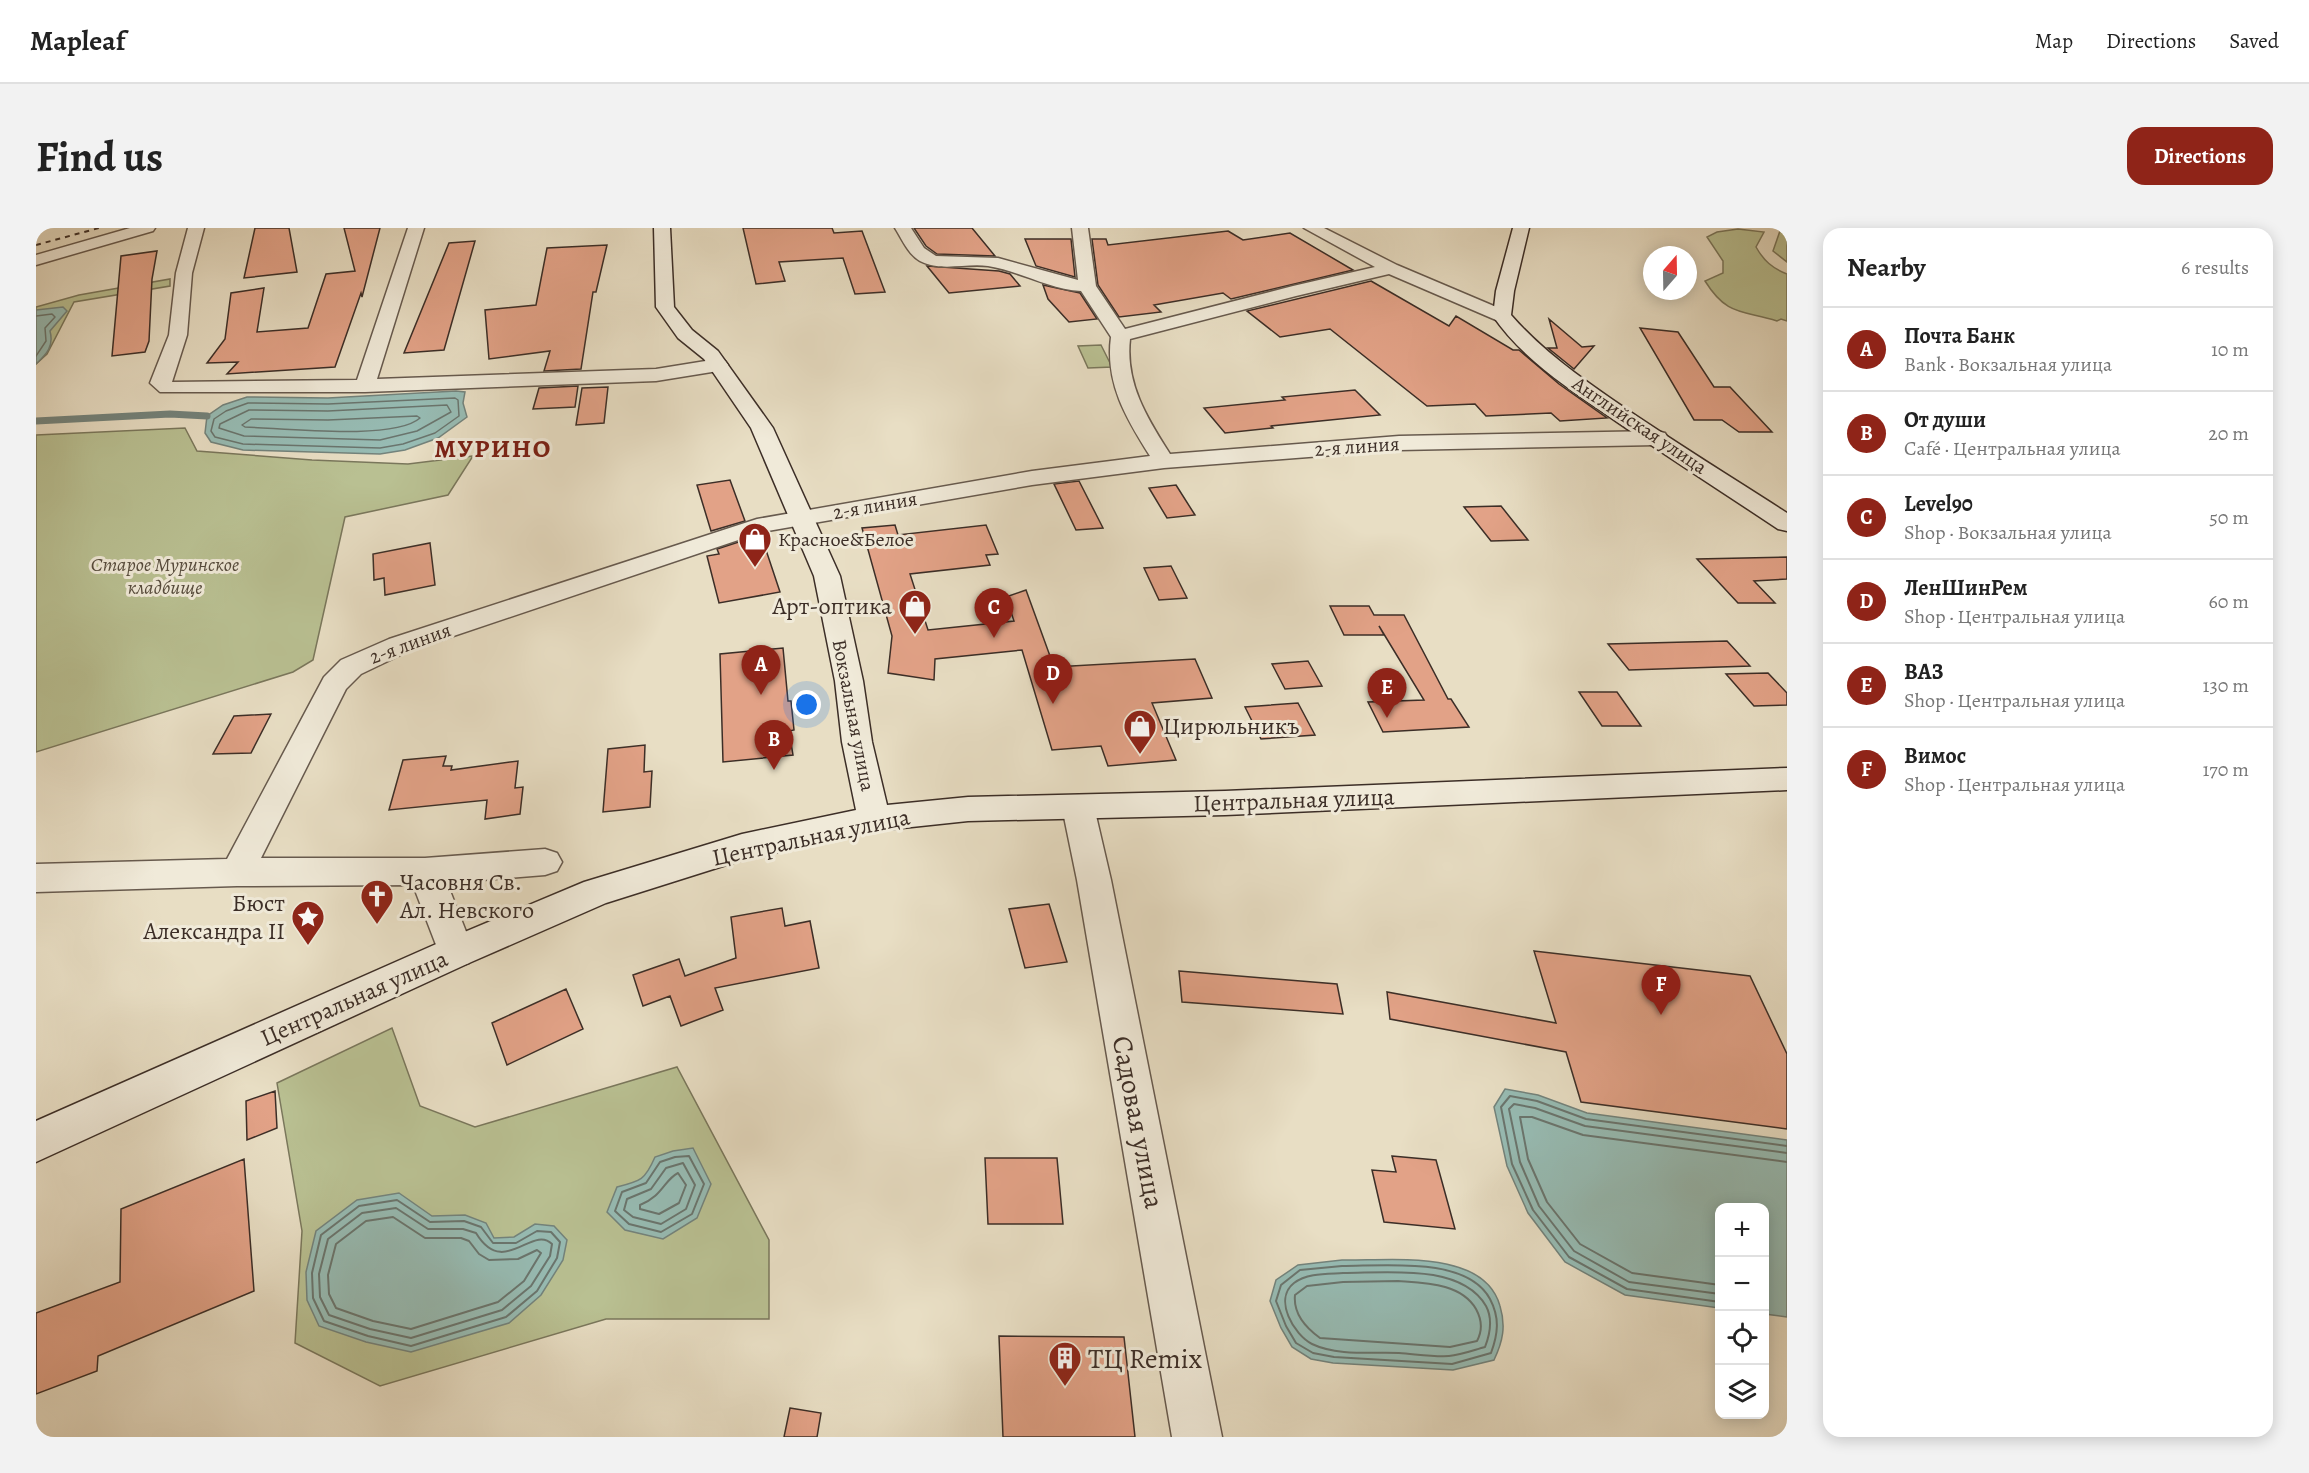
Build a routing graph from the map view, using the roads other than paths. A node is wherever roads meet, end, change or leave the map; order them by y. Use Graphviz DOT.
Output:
graph roads {
  1 [pos="147,228"];
  2 [pos="196,228"];
  3 [pos="416,228"];
  4 [pos="662,228"];
  5 [pos="903,228"];
  6 [pos="1080,228"];
  7 [pos="1312,228"];
  8 [pos="1521,228"];
  9 [pos="36,260"];
  10 [pos="1391,269"];
  11 [pos="1087,286"];
  12 [pos="1502,316"];
  13 [pos="1121,336"];
  14 [pos="718,365"];
  15 [pos="365,386"];
  16 [pos="1657,438"];
  17 [pos="1164,461"];
  18 [pos="803,517"];
  19 [pos="1787,524"];
  20 [pos="1787,779"];
  21 [pos="1078,807"];
  22 [pos="874,819"];
  23 [pos="545,862"];
  24 [pos="237,872"];
  25 [pos="425,872"];
  26 [pos="36,878"];
  27 [pos="456,952"];
  28 [pos="36,1142"];
  29 [pos="1197,1437"];
  1 -- 9 [label="street"];
  2 -- 15 [label="street"];
  3 -- 15 [label="street"];
  4 -- 14 [label="street, Вокзальная улица"];
  5 -- 11 [label="street"];
  6 -- 11 [label="street"];
  7 -- 10 [label="street"];
  8 -- 12 [label="street"];
  10 -- 12 [label="street"];
  10 -- 13 [label="street"];
  11 -- 13 [label="street"];
  12 -- 16 [label="street, Английская улица"];
  13 -- 17 [label="street"];
  14 -- 15 [label="street"];
  14 -- 18 [label="street, Вокзальная улица"];
  16 -- 17 [label="street, 2-я линия"];
  16 -- 19 [label="street, Английская улица"];
  17 -- 18 [label="street, 2-я линия"];
  18 -- 22 [label="street, Вокзальная улица"];
  18 -- 24 [label="street, 2-я линия"];
  20 -- 21 [label="street, Центральная улица"];
  21 -- 22 [label="street, Центральная улица"];
  21 -- 29 [label="street, Садовая улица"];
  22 -- 27 [label="street, Центральная улица"];
  23 -- 25 [label="street"];
  24 -- 25 [label="street"];
  24 -- 26 [label="street"];
  25 -- 27 [label="street"];
  27 -- 28 [label="street, Центральная улица"];
}
